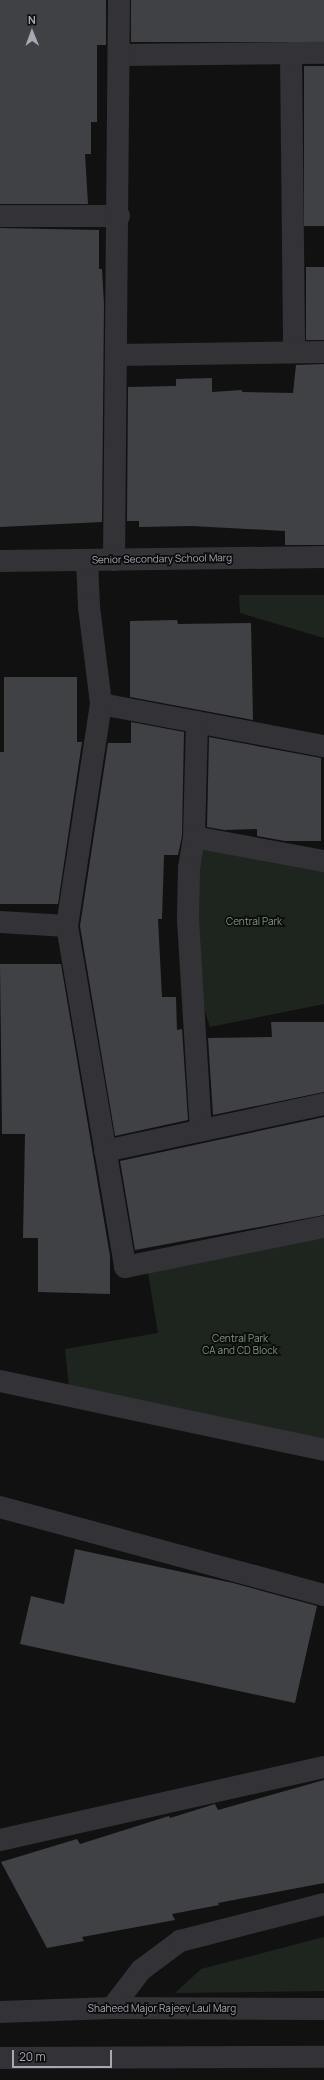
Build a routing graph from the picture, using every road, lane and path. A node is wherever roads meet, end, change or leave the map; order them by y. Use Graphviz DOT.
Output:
graph roads {
  1 [pos="119,0"];
  2 [pos="291,53"];
  3 [pos="324,53"];
  4 [pos="119,55"];
  5 [pos="0,216"];
  6 [pos="119,216"];
  7 [pos="294,352"];
  8 [pos="324,352"];
  9 [pos="117,355"];
  10 [pos="324,557"];
  11 [pos="0,560"];
  12 [pos="87,560"];
  13 [pos="114,560"];
  14 [pos="101,704"];
  15 [pos="197,722"];
  16 [pos="324,746"];
  17 [pos="194,837"];
  18 [pos="324,860"];
  19 [pos="0,922"];
  20 [pos="66,926"];
  21 [pos="324,1104"];
  22 [pos="201,1131"];
  23 [pos="105,1151"];
  24 [pos="324,1226"];
  25 [pos="0,1380"];
  26 [pos="324,1450"];
  27 [pos="0,1507"];
  28 [pos="324,1595"];
  29 [pos="324,1767"];
  30 [pos="0,1840"];
  31 [pos="324,1904"];
  32 [pos="112,2008"];
  33 [pos="324,2009"];
  34 [pos="0,2012"];
  35 [pos="324,2057"];
  36 [pos="0,2058"];
  1 -- 4 [label="street"];
  2 -- 3 [label="street"];
  2 -- 4 [label="street"];
  2 -- 7 [label="street"];
  4 -- 6 [label="street"];
  5 -- 6 [label="street"];
  6 -- 9 [label="street"];
  7 -- 8 [label="street"];
  7 -- 9 [label="street"];
  9 -- 13 [label="street"];
  10 -- 13 [label="street, Senior Secondary School Marg"];
  11 -- 12 [label="street, Senior Secondary School Marg"];
  12 -- 13 [label="street, Senior Secondary School Marg"];
  12 -- 14 [label="street"];
  14 -- 15 [label="street"];
  14 -- 20 [label="street"];
  15 -- 16 [label="street"];
  15 -- 17 [label="street"];
  17 -- 18 [label="street"];
  17 -- 22 [label="street"];
  19 -- 20 [label="street"];
  20 -- 23 [label="street"];
  21 -- 22 [label="street"];
  22 -- 23 [label="street"];
  23 -- 24 [label="street"];
  25 -- 26 [label="street"];
  27 -- 28 [label="street"];
  29 -- 30 [label="street"];
  31 -- 32 [label="street"];
  32 -- 33 [label="street, Shaheed Major Rajeev Laul Marg"];
  32 -- 34 [label="street, Shaheed Major Rajeev Laul Marg"];
  35 -- 36 [label="street"];
}
